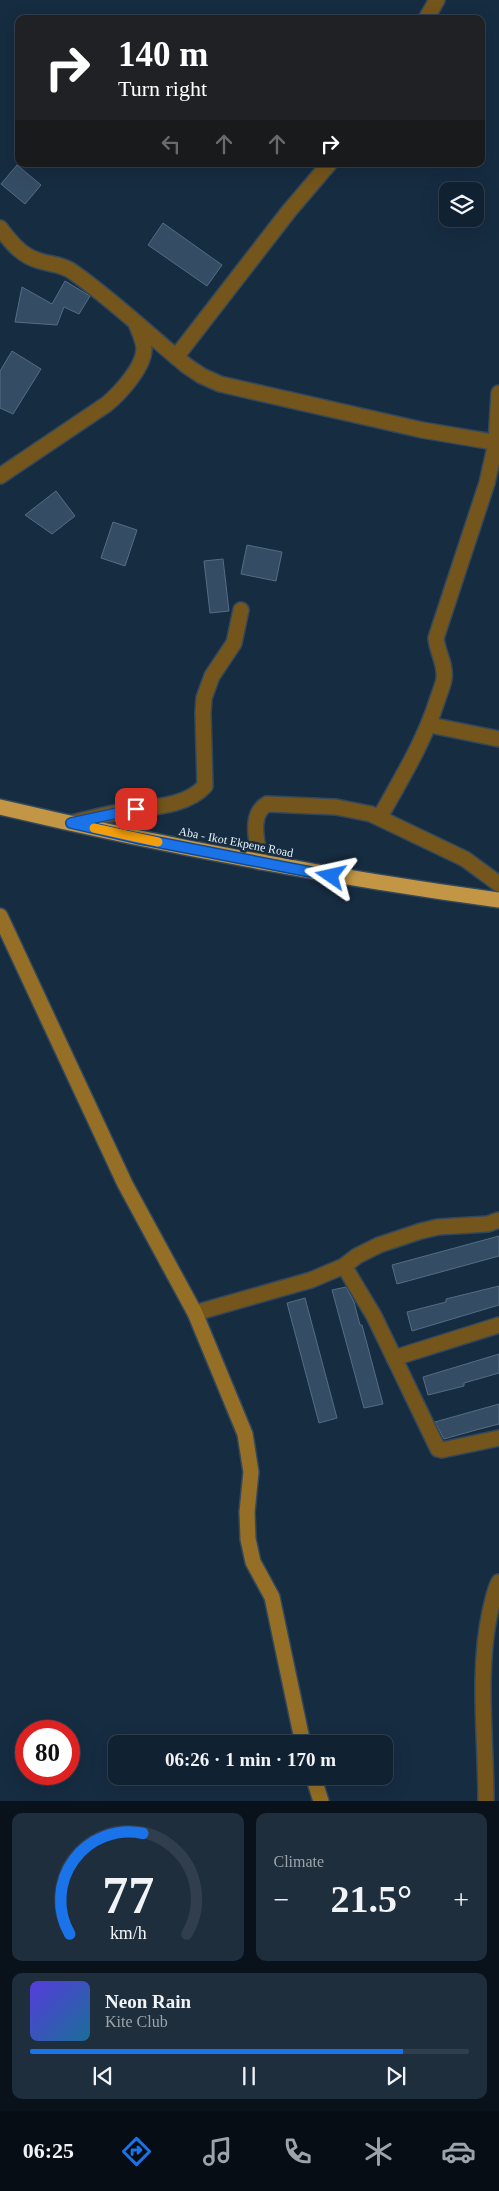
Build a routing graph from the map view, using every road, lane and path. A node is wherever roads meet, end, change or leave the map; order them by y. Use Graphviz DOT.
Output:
graph roads {
  1 [pos="437,0"];
  2 [pos="428,15"];
  3 [pos="326,167"];
  4 [pos="0,228"];
  5 [pos="135,322"];
  6 [pos="173,355"];
  7 [pos="142,360"];
  8 [pos="499,393"];
  9 [pos="498,443"];
  10 [pos="0,476"];
  11 [pos="242,610"];
  12 [pos="430,725"];
  13 [pos="499,740"];
  14 [pos="0,807"];
  15 [pos="380,817"];
  16 [pos="71,823"];
  17 [pos="260,862"];
  18 [pos="499,884"];
  19 [pos="499,900"];
  20 [pos="0,916"];
  21 [pos="499,1220"];
  22 [pos="344,1266"];
  23 [pos="195,1313"];
  24 [pos="499,1325"];
  25 [pos="394,1358"];
  26 [pos="499,1438"];
  27 [pos="499,1582"];
  28 [pos="301,1735"];
  29 [pos="316,1785"];
  30 [pos="321,1801"];
  31 [pos="486,1801"];
  1 -- 2 [label="street"];
  3 -- 6 [label="street"];
  4 -- 5 [label="street"];
  5 -- 6 [label="street"];
  5 -- 7 [label="street"];
  6 -- 7 [label="street"];
  6 -- 9 [label="street"];
  7 -- 10 [label="street"];
  8 -- 9 [label="street"];
  9 -- 12 [label="street"];
  11 -- 16 [label="street"];
  12 -- 13 [label="street"];
  12 -- 15 [label="street"];
  14 -- 16 [label="highway, Aba - Ikot Ekpene Road"];
  15 -- 17 [label="street"];
  15 -- 18 [label="street"];
  16 -- 17 [label="highway, Aba - Ikot Ekpene Road"];
  17 -- 19 [label="highway, Aba - Ikot Ekpene Road"];
  20 -- 23 [label="street"];
  21 -- 22 [label="street"];
  22 -- 23 [label="street"];
  22 -- 25 [label="street"];
  23 -- 28 [label="street"];
  24 -- 25 [label="street"];
  25 -- 26 [label="street"];
  27 -- 31 [label="street"];
  29 -- 30 [label="street"];
}
